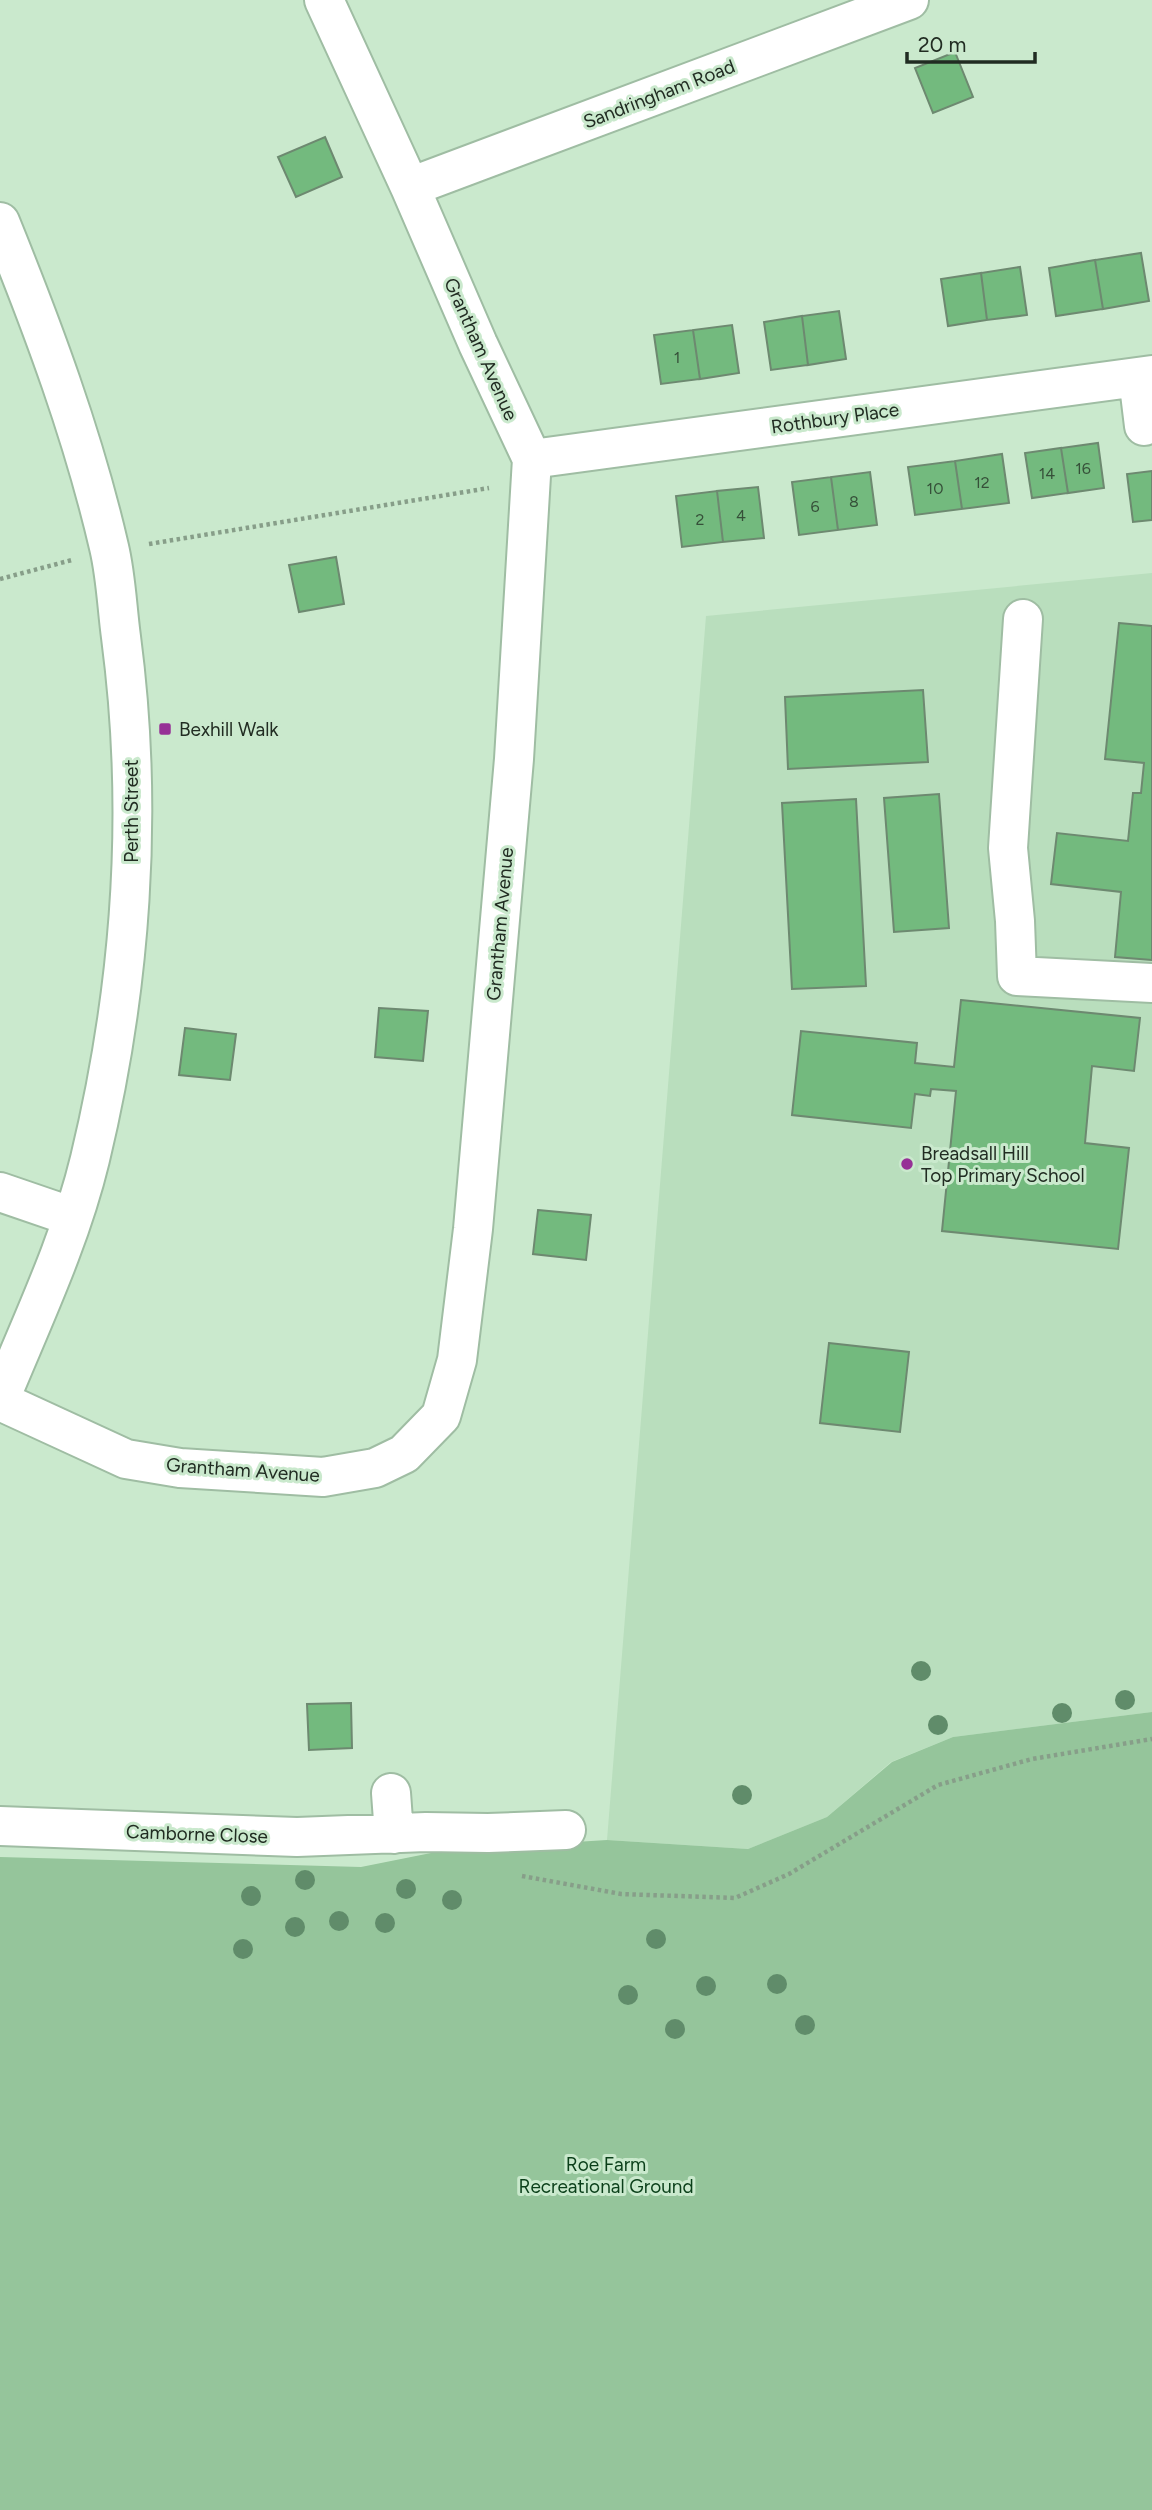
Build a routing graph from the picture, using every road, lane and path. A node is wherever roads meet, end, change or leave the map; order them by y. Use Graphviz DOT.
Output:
graph roads {
  1 [pos="324,0"];
  2 [pos="888,4"];
  3 [pos="410,187"];
  4 [pos="0,222"];
  5 [pos="1145,376"];
  6 [pos="1144,426"];
  7 [pos="532,471"];
  8 [pos="110,550"];
  9 [pos="0,579"];
  10 [pos="1023,619"];
  11 [pos="1152,983"];
  12 [pos="0,1192"];
  13 [pos="73,1217"];
  14 [pos="0,1400"];
  15 [pos="1152,1739"];
  16 [pos="391,1793"];
  17 [pos="0,1826"];
  18 [pos="566,1830"];
  19 [pos="394,1834"];
  20 [pos="517,1875"];
  1 -- 3 [label="street, Grantham Avenue"];
  2 -- 3 [label="street, Sandringham Road"];
  3 -- 7 [label="street, Grantham Avenue"];
  4 -- 8 [label="street, Perth Street"];
  5 -- 6 [label="street, Rothbury Place"];
  5 -- 7 [label="street, Rothbury Place"];
  7 -- 8 [label="path"];
  7 -- 14 [label="street, Grantham Avenue"];
  8 -- 9 [label="path"];
  8 -- 13 [label="street, Perth Street"];
  10 -- 11 [label="street"];
  12 -- 13 [label="street"];
  13 -- 14 [label="street, Perth Street"];
  15 -- 20 [label="path"];
  16 -- 19 [label="street"];
  17 -- 19 [label="street, Camborne Close"];
  18 -- 19 [label="street, Camborne Close"];
}
